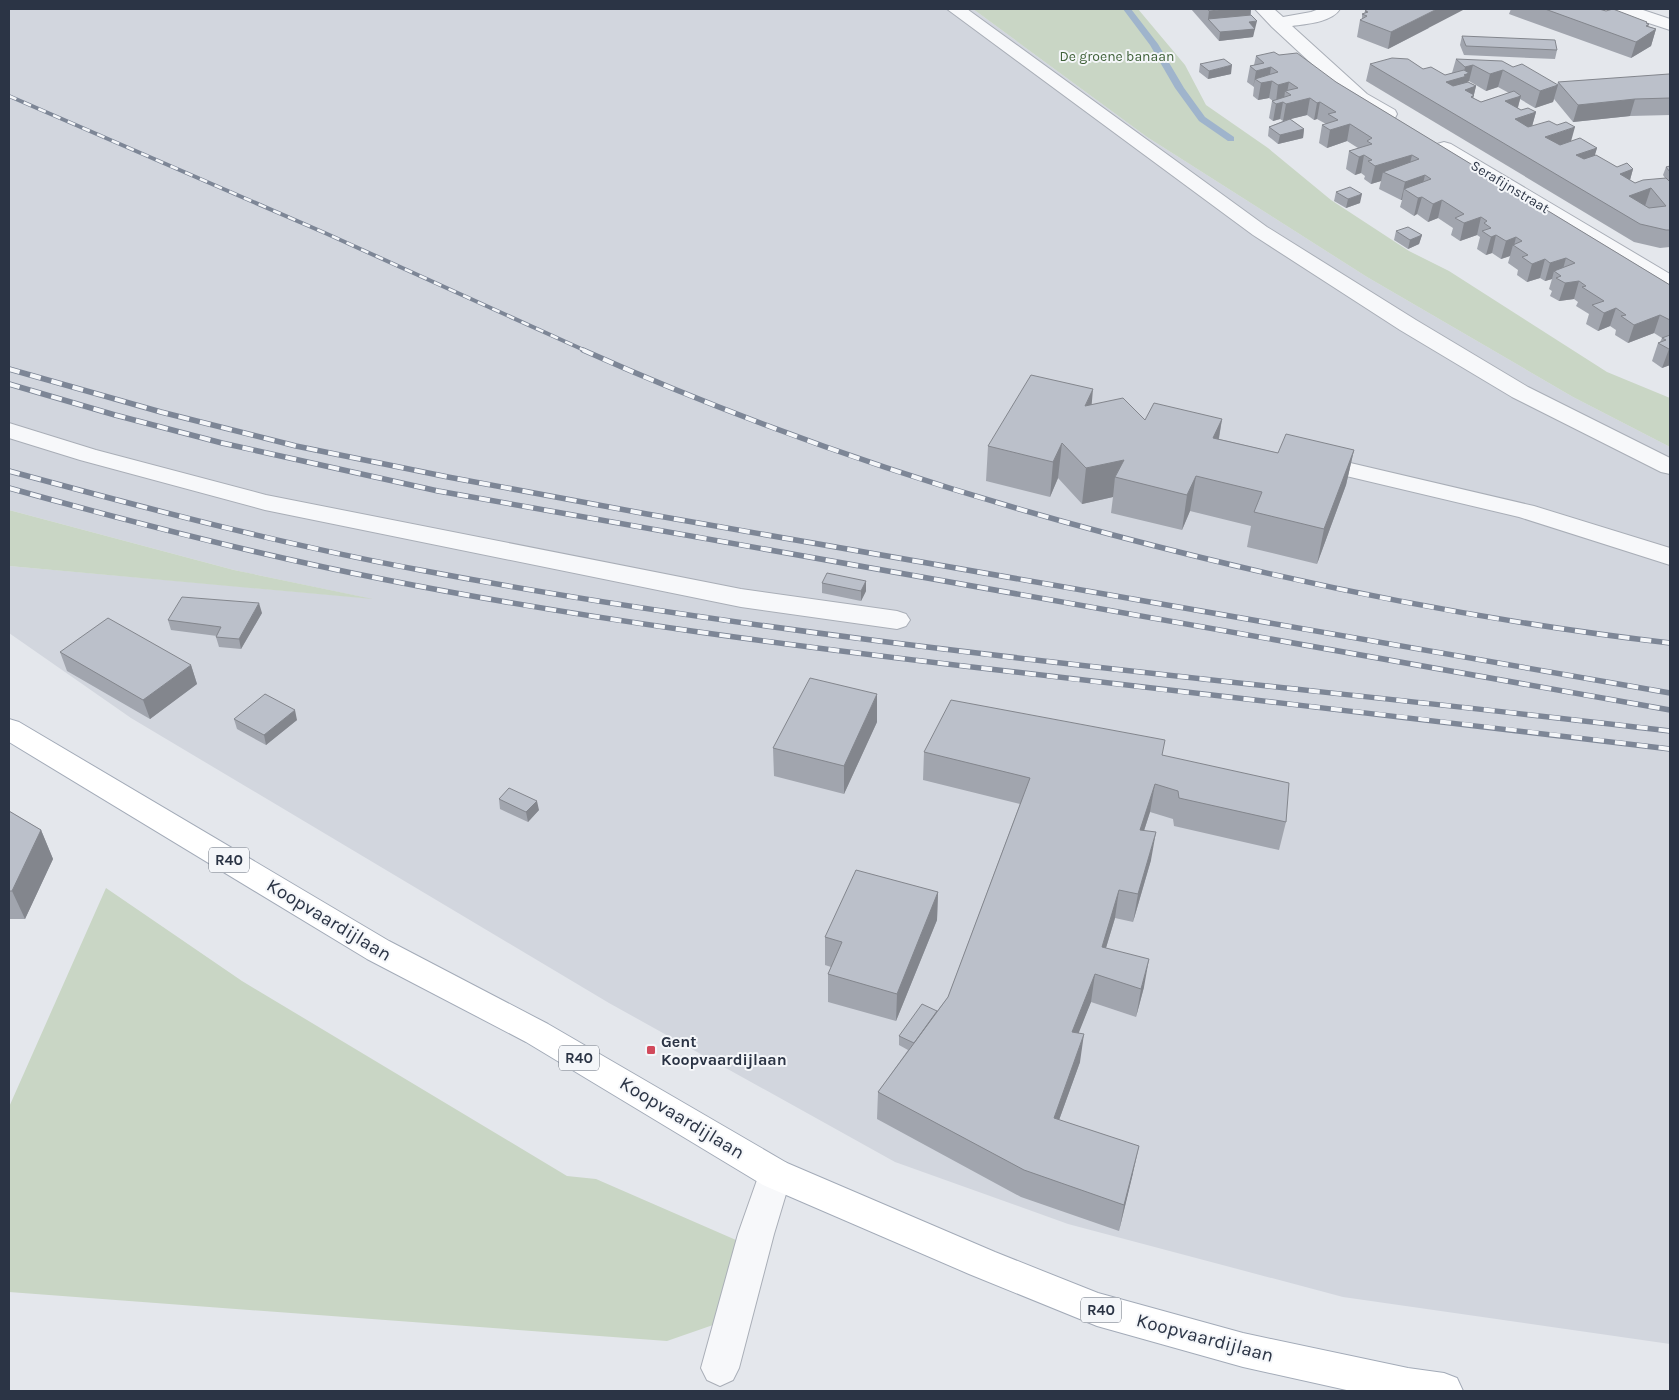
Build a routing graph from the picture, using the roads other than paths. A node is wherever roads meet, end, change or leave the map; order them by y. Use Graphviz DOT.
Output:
graph roads {
  1 [pos="956,9"];
  2 [pos="1264,9"];
  3 [pos="1332,9"];
  4 [pos="1624,9"];
  5 [pos="1278,23"];
  6 [pos="1670,25"];
  7 [pos="1402,123"];
  8 [pos="1427,138"];
  9 [pos="1670,265"];
  10 [pos="1643,267"];
  11 [pos="1670,283"];
  12 [pos="9,430"];
  13 [pos="1293,457"];
  14 [pos="1670,467"];
  15 [pos="1670,558"];
  16 [pos="897,620"];
  17 [pos="9,728"];
  18 [pos="775,1174"];
  19 [pos="720,1368"];
  20 [pos="1407,1389"];
  21 [pos="1444,1391"];
  1 -- 14 [label="street"];
  2 -- 5 [label="street"];
  3 -- 5 [label="street"];
  4 -- 6 [label="street"];
  5 -- 7 [label="street"];
  8 -- 10 [label="street, Serafijnstraat"];
  9 -- 10 [label="street"];
  10 -- 11 [label="street, Serafijnstraat"];
  12 -- 16 [label="street"];
  13 -- 15 [label="street"];
  17 -- 18 [label="main road, Koopvaardijlaan / R40"];
  18 -- 19 [label="street"];
  18 -- 20 [label="main road, Koopvaardijlaan / R40"];
  20 -- 21 [label="main road, Koopvaardijlaan / R40"];
}
